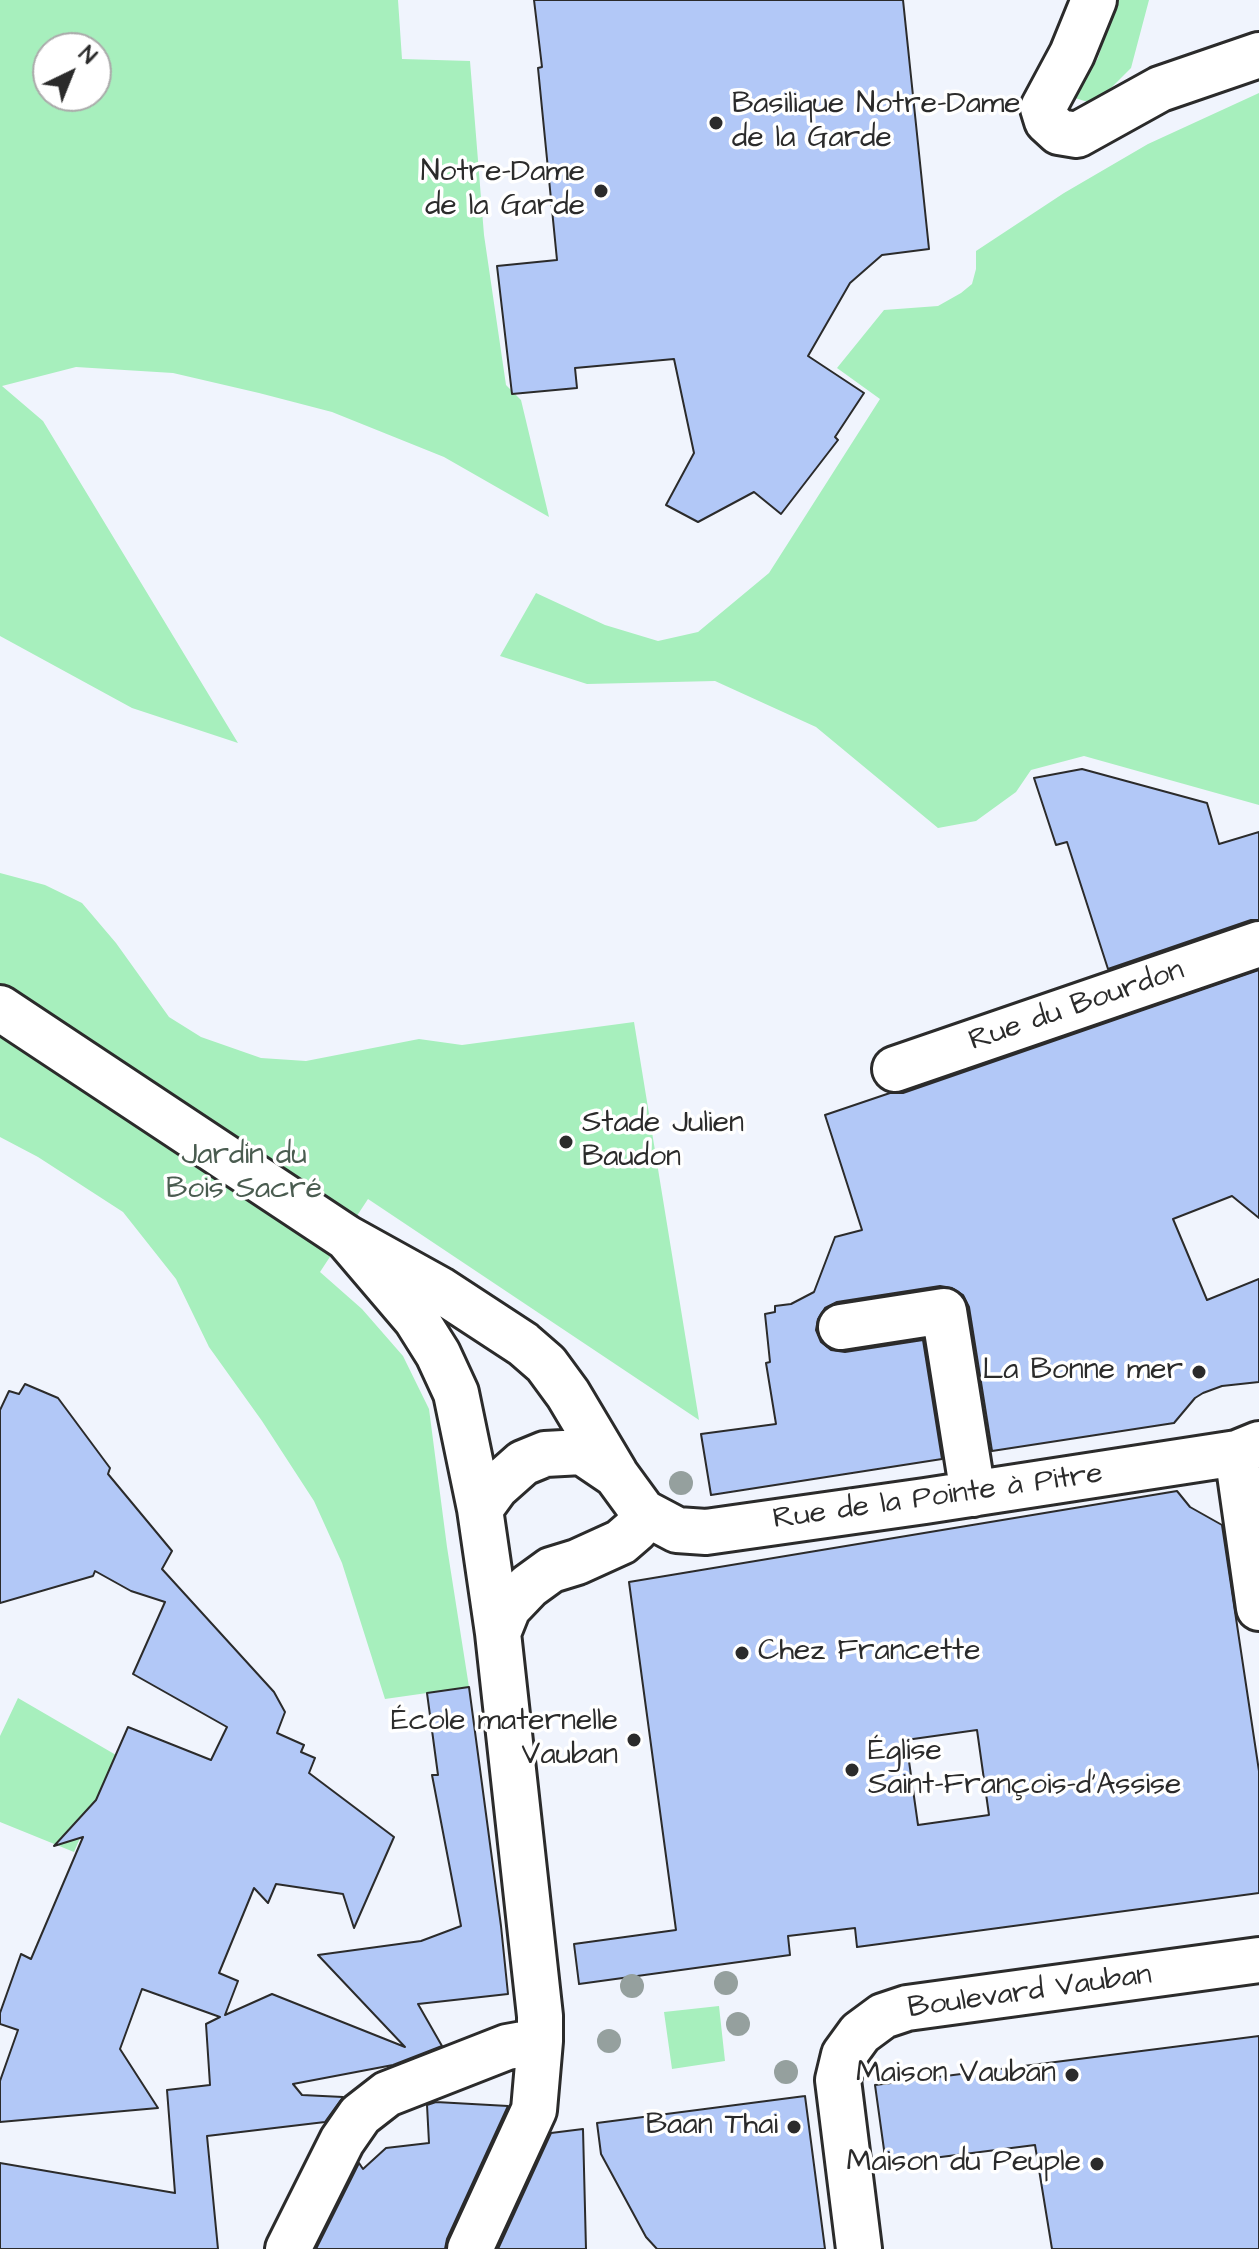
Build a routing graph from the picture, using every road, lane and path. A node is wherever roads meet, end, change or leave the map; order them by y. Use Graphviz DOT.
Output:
graph roads {
  1 [pos="1094,0"];
  2 [pos="1259,55"];
  3 [pos="1259,944"];
  4 [pos="0,1008"];
  5 [pos="895,1069"];
  6 [pos="347,1238"];
  7 [pos="841,1327"];
  8 [pos="1248,1448"];
  9 [pos="616,1475"];
  10 [pos="973,1494"];
  11 [pos="480,1509"];
  12 [pos="643,1512"];
  13 [pos="551,1570"];
  14 [pos="1259,1608"];
  15 [pos="498,1633"];
  16 [pos="1259,1960"];
  17 [pos="540,2041"];
  18 [pos="288,2249"];
  19 [pos="470,2249"];
  20 [pos="859,2249"];
  1 -- 2 [label="street"];
  3 -- 5 [label="street, Rue du Bourdon"];
  4 -- 6 [label="street"];
  6 -- 9 [label="street"];
  6 -- 11 [label="street"];
  7 -- 10 [label="street"];
  8 -- 10 [label="street, Rue de la Pointe à Pitre"];
  8 -- 14 [label="street"];
  9 -- 11 [label="street, Rue de la Pointe à Pitre"];
  9 -- 12 [label="street, Rue de la Pointe à Pitre"];
  10 -- 12 [label="street, Rue de la Pointe à Pitre"];
  11 -- 13 [label="street"];
  11 -- 15 [label="street"];
  12 -- 13 [label="street"];
  13 -- 15 [label="street"];
  15 -- 17 [label="street"];
  16 -- 20 [label="street, Boulevard Vauban"];
  17 -- 18 [label="street"];
  17 -- 19 [label="street"];
}
